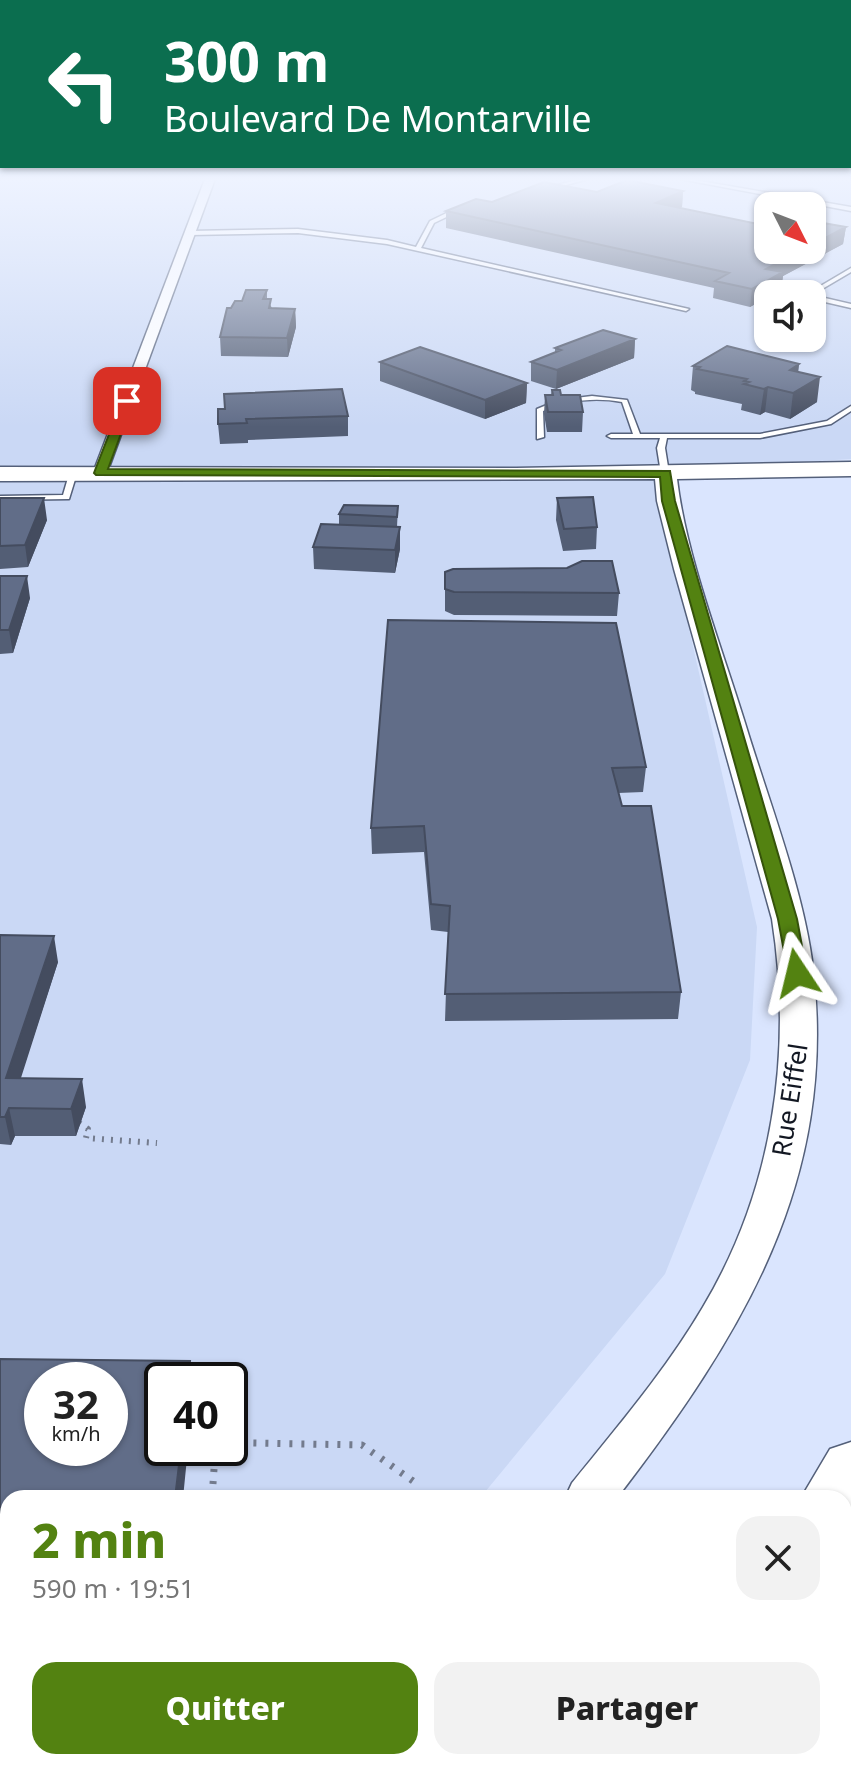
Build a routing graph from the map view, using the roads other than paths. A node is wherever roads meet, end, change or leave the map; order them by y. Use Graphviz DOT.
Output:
graph roads {
  1 [pos="179,262"];
  2 [pos="474,262"];
  3 [pos="851,270"];
  4 [pos="826,286"];
  5 [pos="826,300"];
  6 [pos="851,306"];
  7 [pos="686,309"];
  8 [pos="851,408"];
  9 [pos="611,436"];
  10 [pos="637,436"];
  11 [pos="664,436"];
  12 [pos="540,437"];
  13 [pos="851,469"];
  14 [pos="73,473"];
  15 [pos="100,473"];
  16 [pos="665,473"];
  17 [pos="0,474"];
  18 [pos="0,498"];
  19 [pos="851,1467"];
  20 [pos="595,1490"];
  21 [pos="836,1490"];
  1 -- 15 [label="street"];
  2 -- 7 [label="lane"];
  3 -- 4 [label="lane"];
  5 -- 6 [label="lane"];
  8 -- 11 [label="lane"];
  9 -- 10 [label="lane"];
  10 -- 11 [label="lane"];
  10 -- 12 [label="lane"];
  11 -- 16 [label="lane"];
  13 -- 16 [label="street"];
  14 -- 15 [label="street"];
  14 -- 17 [label="street"];
  14 -- 18 [label="lane"];
  15 -- 16 [label="street"];
  16 -- 20 [label="street, Rue Eiffel"];
  19 -- 21 [label="highway"];
}
